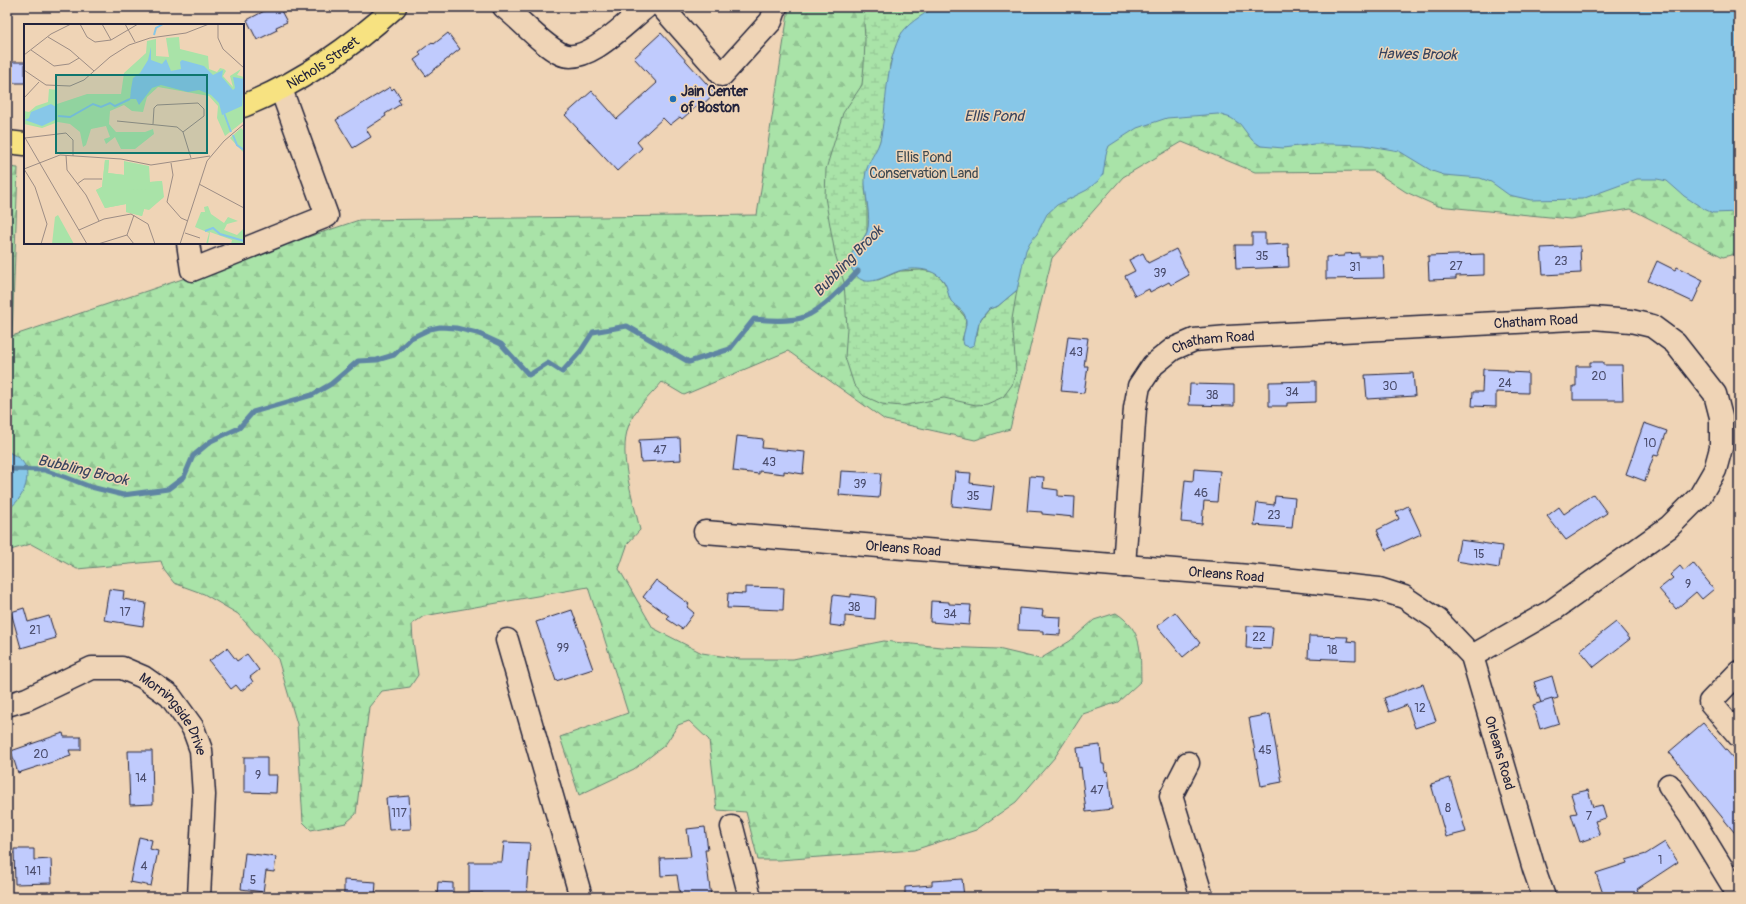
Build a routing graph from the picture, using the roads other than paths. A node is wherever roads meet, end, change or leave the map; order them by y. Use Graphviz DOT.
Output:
graph roads {
  1 [pos="394,7"];
  2 [pos="504,7"];
  3 [pos="646,7"];
  4 [pos="662,7"];
  5 [pos="776,7"];
  6 [pos="281,89"];
  7 [pos="244,106"];
  8 [pos="7,142"];
  9 [pos="24,144"];
  10 [pos="188,244"];
  11 [pos="705,532"];
  12 [pos="1124,566"];
  13 [pos="507,640"];
  14 [pos="1472,656"];
  15 [pos="1739,672"];
  16 [pos="7,705"];
  17 [pos="1739,736"];
  18 [pos="1188,763"];
  19 [pos="1669,785"];
  20 [pos="732,827"];
  21 [pos="1739,893"];
  22 [pos="199,897"];
  23 [pos="581,897"];
  24 [pos="750,897"];
  25 [pos="1202,897"];
  26 [pos="1544,897"];
  1 -- 6 [label="main road, Nichols Street"];
  2 -- 3 [label="street"];
  4 -- 5 [label="street"];
  6 -- 7 [label="main road, Nichols Street"];
  6 -- 10 [label="street"];
  8 -- 9 [label="main road"];
  11 -- 12 [label="street, Orleans Road"];
  12 -- 14 [label="street, Orleans Road"];
  12 -- 14 [label="street, Chatham Road"];
  13 -- 23 [label="street"];
  14 -- 26 [label="street, Orleans Road"];
  15 -- 17 [label="street"];
  16 -- 22 [label="street, Morningside Drive"];
  18 -- 25 [label="street"];
  19 -- 21 [label="street"];
  20 -- 24 [label="street"];
}
